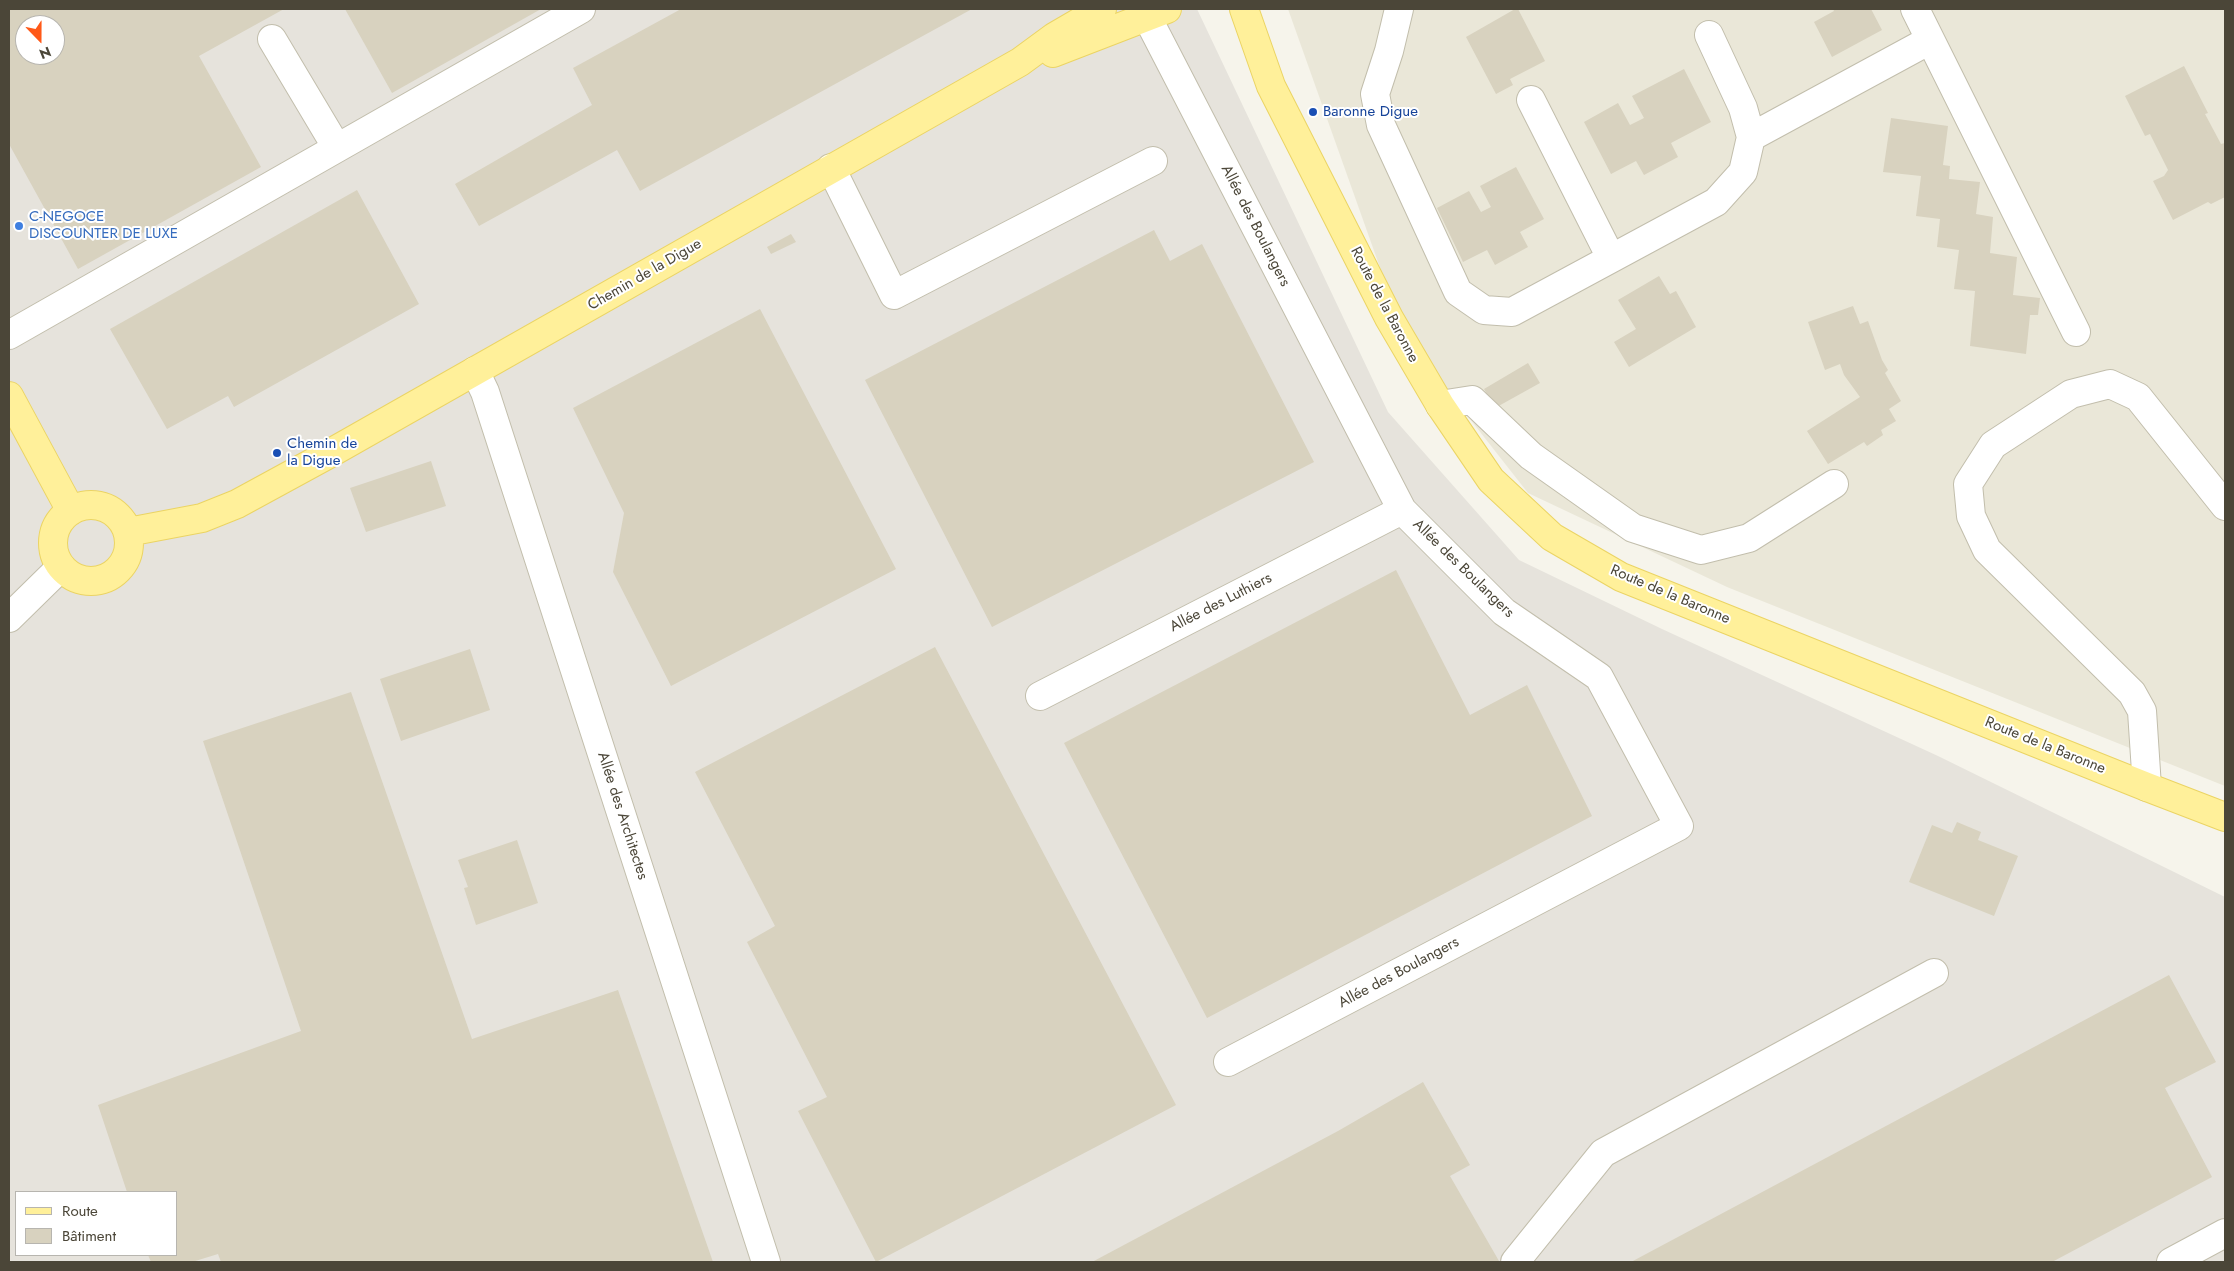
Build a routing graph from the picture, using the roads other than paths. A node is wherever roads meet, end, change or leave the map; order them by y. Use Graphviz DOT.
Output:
graph roads {
  1 [pos="581,9"];
  2 [pos="1102,9"];
  3 [pos="1244,9"];
  4 [pos="1399,9"];
  5 [pos="1915,9"];
  6 [pos="1157,12"];
  7 [pos="1709,35"];
  8 [pos="272,39"];
  9 [pos="1930,40"];
  10 [pos="1020,62"];
  11 [pos="1531,100"];
  12 [pos="1751,137"];
  13 [pos="337,148"];
  14 [pos="1153,161"];
  15 [pos="831,168"];
  16 [pos="1611,258"];
  17 [pos="2076,332"];
  18 [pos="9,335"];
  19 [pos="475,371"];
  20 [pos="9,396"];
  21 [pos="1440,405"];
  22 [pos="1834,484"];
  23 [pos="2225,506"];
  24 [pos="1402,510"];
  25 [pos="71,511"];
  26 [pos="128,532"];
  27 [pos="61,567"];
  28 [pos="9,618"];
  29 [pos="1040,696"];
  30 [pos="2147,787"];
  31 [pos="2225,817"];
  32 [pos="1934,973"];
  33 [pos="1228,1062"];
  34 [pos="2225,1233"];
  35 [pos="766,1262"];
  36 [pos="1515,1262"];
  37 [pos="2172,1262"];
  1 -- 13 [label="street"];
  2 -- 10 [label="main road, Chemin de la Digue"];
  3 -- 21 [label="main road, Route de la Baronne"];
  4 -- 16 [label="street"];
  5 -- 9 [label="street"];
  6 -- 10 [label="main road, Chemin de la Digue"];
  6 -- 24 [label="street, Allée des Boulangers"];
  7 -- 12 [label="street"];
  8 -- 13 [label="street"];
  9 -- 12 [label="street"];
  9 -- 17 [label="street"];
  10 -- 15 [label="main road, Chemin de la Digue"];
  11 -- 16 [label="street"];
  12 -- 16 [label="street"];
  13 -- 18 [label="street"];
  14 -- 15 [label="street"];
  15 -- 19 [label="main road, Chemin de la Digue"];
  19 -- 26 [label="main road, Chemin de la Digue"];
  19 -- 35 [label="street, Allée des Architectes"];
  20 -- 25 [label="main road"];
  21 -- 22 [label="street"];
  21 -- 30 [label="main road, Route de la Baronne"];
  23 -- 30 [label="street"];
  24 -- 29 [label="street, Allée des Luthiers"];
  24 -- 33 [label="street, Allée des Boulangers"];
  25 -- 26 [label="main road"];
  25 -- 27 [label="main road"];
  26 -- 27 [label="main road"];
  27 -- 28 [label="street"];
  30 -- 31 [label="main road, Route de la Baronne"];
  32 -- 36 [label="street"];
  34 -- 37 [label="street"];
}
